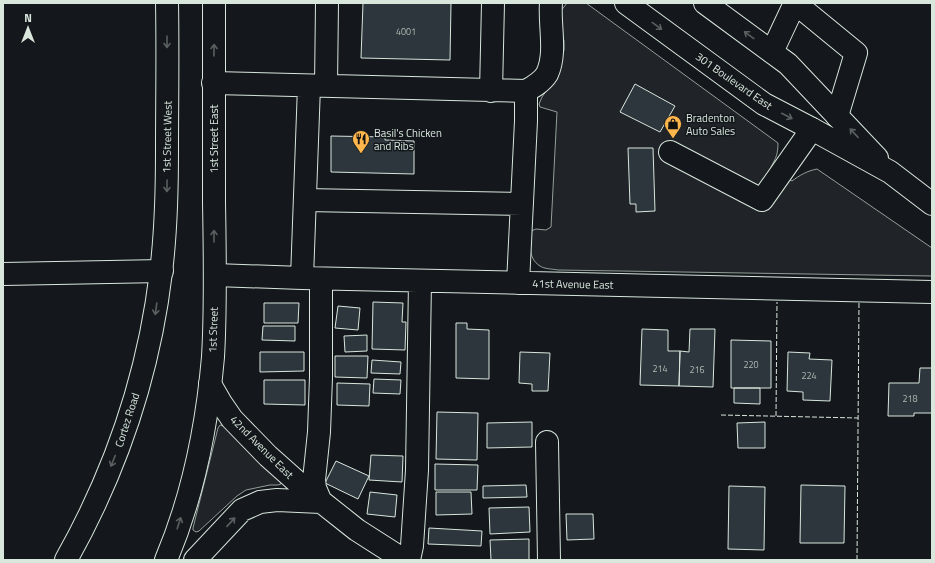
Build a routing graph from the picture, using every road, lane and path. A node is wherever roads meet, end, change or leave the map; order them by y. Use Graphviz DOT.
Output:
graph roads {
  1 [pos="167,3"];
  2 [pos="214,3"];
  3 [pos="327,3"];
  4 [pos="493,3"];
  5 [pos="550,3"];
  6 [pos="626,3"];
  7 [pos="705,3"];
  8 [pos="795,3"];
  9 [pos="772,52"];
  10 [pos="213,83"];
  11 [pos="317,86"];
  12 [pos="491,91"];
  13 [pos="526,91"];
  14 [pos="837,116"];
  15 [pos="812,129"];
  16 [pos="670,152"];
  17 [pos="890,172"];
  18 [pos="305,200"];
  19 [pos="522,204"];
  20 [pos="932,204"];
  21 [pos="162,271"];
  22 [pos="3,274"];
  23 [pos="215,275"];
  24 [pos="312,279"];
  25 [pos="420,281"];
  26 [pos="518,283"];
  27 [pos="932,292"];
  28 [pos="210,384"];
  29 [pos="547,442"];
  30 [pos="321,502"];
  31 [pos="400,558"];
  32 [pos="66,560"];
  33 [pos="166,560"];
  34 [pos="195,560"];
  35 [pos="549,560"];
  1 -- 21 [label="main road, 1st Street West, one-way"];
  10 -- 2 [label="main road, 1st Street East, one-way"];
  3 -- 11 [label="main road"];
  4 -- 12 [label="main road"];
  5 -- 13 [label="main road"];
  6 -- 15 [label="main road, 301 Boulevard East, one-way"];
  9 -- 7 [label="main road, 301 Boulevard East, one-way"];
  8 -- 9 [label="main road"];
  8 -- 14 [label="main road"];
  9 -- 14 [label="main road, 301 Boulevard East"];
  10 -- 11 [label="main road"];
  23 -- 10 [label="main road, 1st Street East, one-way"];
  11 -- 12 [label="main road"];
  11 -- 18 [label="main road"];
  12 -- 13 [label="main road"];
  13 -- 19 [label="main road"];
  17 -- 14 [label="main road, 301 Boulevard East, one-way"];
  15 -- 16 [label="main road"];
  15 -- 17 [label="main road, 301 Boulevard East"];
  17 -- 20 [label="main road, 301 Boulevard East"];
  18 -- 19 [label="main road"];
  18 -- 24 [label="main road"];
  19 -- 26 [label="main road"];
  21 -- 22 [label="main road"];
  21 -- 32 [label="main road, Cortez Road, one-way"];
  23 -- 24 [label="main road, 41st Avenue East"];
  23 -- 28 [label="main road, 1st Street"];
  24 -- 25 [label="main road, 41st Avenue East"];
  24 -- 30 [label="main road"];
  25 -- 26 [label="main road, 41st Avenue East"];
  25 -- 31 [label="main road"];
  26 -- 27 [label="main road, 41st Avenue East"];
  28 -- 30 [label="main road, 42nd Avenue East"];
  33 -- 28 [label="main road, one-way"];
  29 -- 35 [label="main road"];
  30 -- 31 [label="main road, 42nd Avenue East"];
  34 -- 30 [label="main road, one-way"];
}
